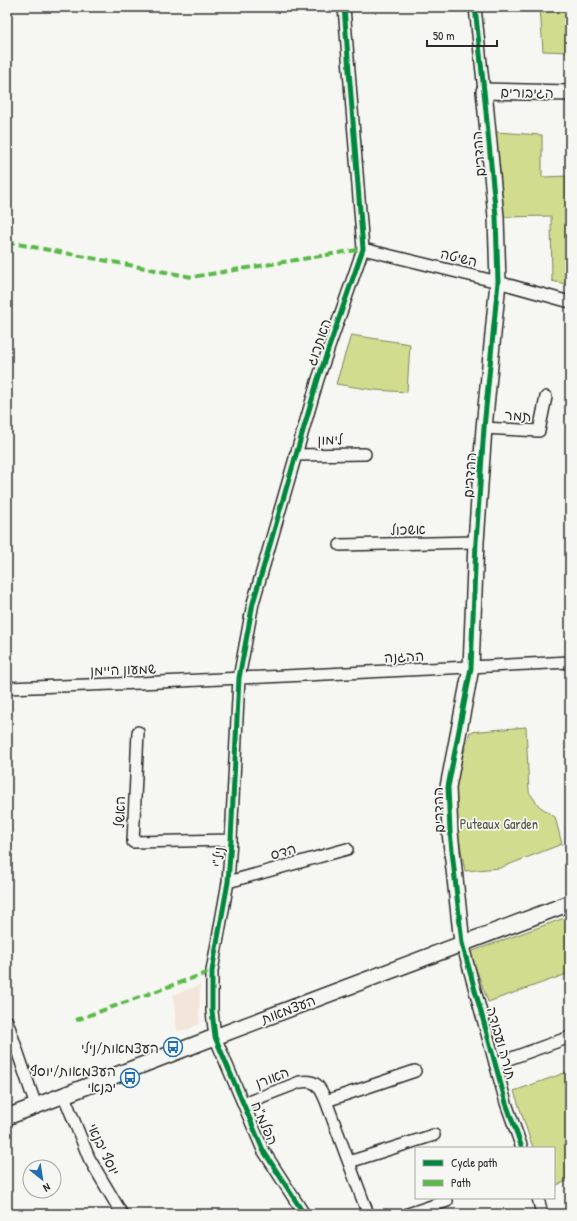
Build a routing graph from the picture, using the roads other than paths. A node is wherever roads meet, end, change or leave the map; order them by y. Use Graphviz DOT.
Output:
graph roads {
  1 [pos="344,7"];
  2 [pos="474,7"];
  3 [pos="484,91"];
  4 [pos="570,93"];
  5 [pos="363,249"];
  6 [pos="498,282"];
  7 [pos="570,302"];
  8 [pos="546,397"];
  9 [pos="484,428"];
  10 [pos="296,454"];
  11 [pos="365,454"];
  12 [pos="476,542"];
  13 [pos="340,545"];
  14 [pos="570,662"];
  15 [pos="471,668"];
  16 [pos="239,678"];
  17 [pos="7,688"];
  18 [pos="138,732"];
  19 [pos="231,840"];
  20 [pos="347,849"];
  21 [pos="228,882"];
  22 [pos="570,903"];
  23 [pos="462,944"];
  24 [pos="7,1020"];
  25 [pos="215,1037"];
  26 [pos="570,1037"];
  27 [pos="495,1064"];
  28 [pos="415,1071"];
  29 [pos="64,1096"];
  30 [pos="326,1101"];
  31 [pos="243,1104"];
  32 [pos="36,1106"];
  33 [pos="7,1117"];
  34 [pos="434,1134"];
  35 [pos="522,1147"];
  36 [pos="349,1162"];
  37 [pos="538,1199"];
  38 [pos="446,1201"];
  39 [pos="122,1214"];
  40 [pos="304,1214"];
  41 [pos="368,1214"];
  42 [pos="408,1214"];
  43 [pos="542,1214"];
  1 -- 5 [label="street, האתרוג"];
  2 -- 3 [label="street, ההדרים"];
  3 -- 4 [label="street, הגיבורים"];
  3 -- 6 [label="street, ההדרים"];
  5 -- 6 [label="street, השיטה"];
  5 -- 10 [label="street, האתרוג"];
  6 -- 7 [label="street, השיטה"];
  6 -- 9 [label="street, ההדרים"];
  8 -- 9 [label="street, תמר"];
  9 -- 12 [label="street, ההדרים"];
  10 -- 11 [label="street, לימון"];
  10 -- 16 [label="street, האתרוג"];
  12 -- 13 [label="street, אשכול"];
  12 -- 15 [label="street, ההדרים"];
  14 -- 15 [label="street, ההגנה"];
  15 -- 16 [label="street, ההגנה"];
  15 -- 23 [label="street, ההדרים"];
  16 -- 17 [label="street, שמעון היימן"];
  16 -- 19 [label="street, ניל\"י"];
  18 -- 19 [label="street, האשל"];
  19 -- 21 [label="street, ניל\"י"];
  20 -- 21 [label="street, הדס"];
  21 -- 25 [label="street, ניל\"י"];
  22 -- 23 [label="street, העצמאות"];
  23 -- 25 [label="street, העצמאות"];
  23 -- 27 [label="street, תורה ועבודה"];
  24 -- 32 [label="street"];
  25 -- 29 [label="street, העצמאות"];
  25 -- 31 [label="street, הפלמ\"ח"];
  26 -- 27 [label="street"];
  27 -- 35 [label="street, תורה ועבודה"];
  28 -- 30 [label="street"];
  29 -- 32 [label="street, העצמאות"];
  29 -- 39 [label="street, יוסף יבנאי"];
  30 -- 31 [label="street, האורן"];
  30 -- 36 [label="street, האורן"];
  31 -- 40 [label="street, הפלמ\"ח"];
  32 -- 33 [label="street, העצמאות"];
  34 -- 36 [label="street"];
  36 -- 41 [label="street, האורן"];
  37 -- 43 [label="street"];
  38 -- 42 [label="street"];
}
